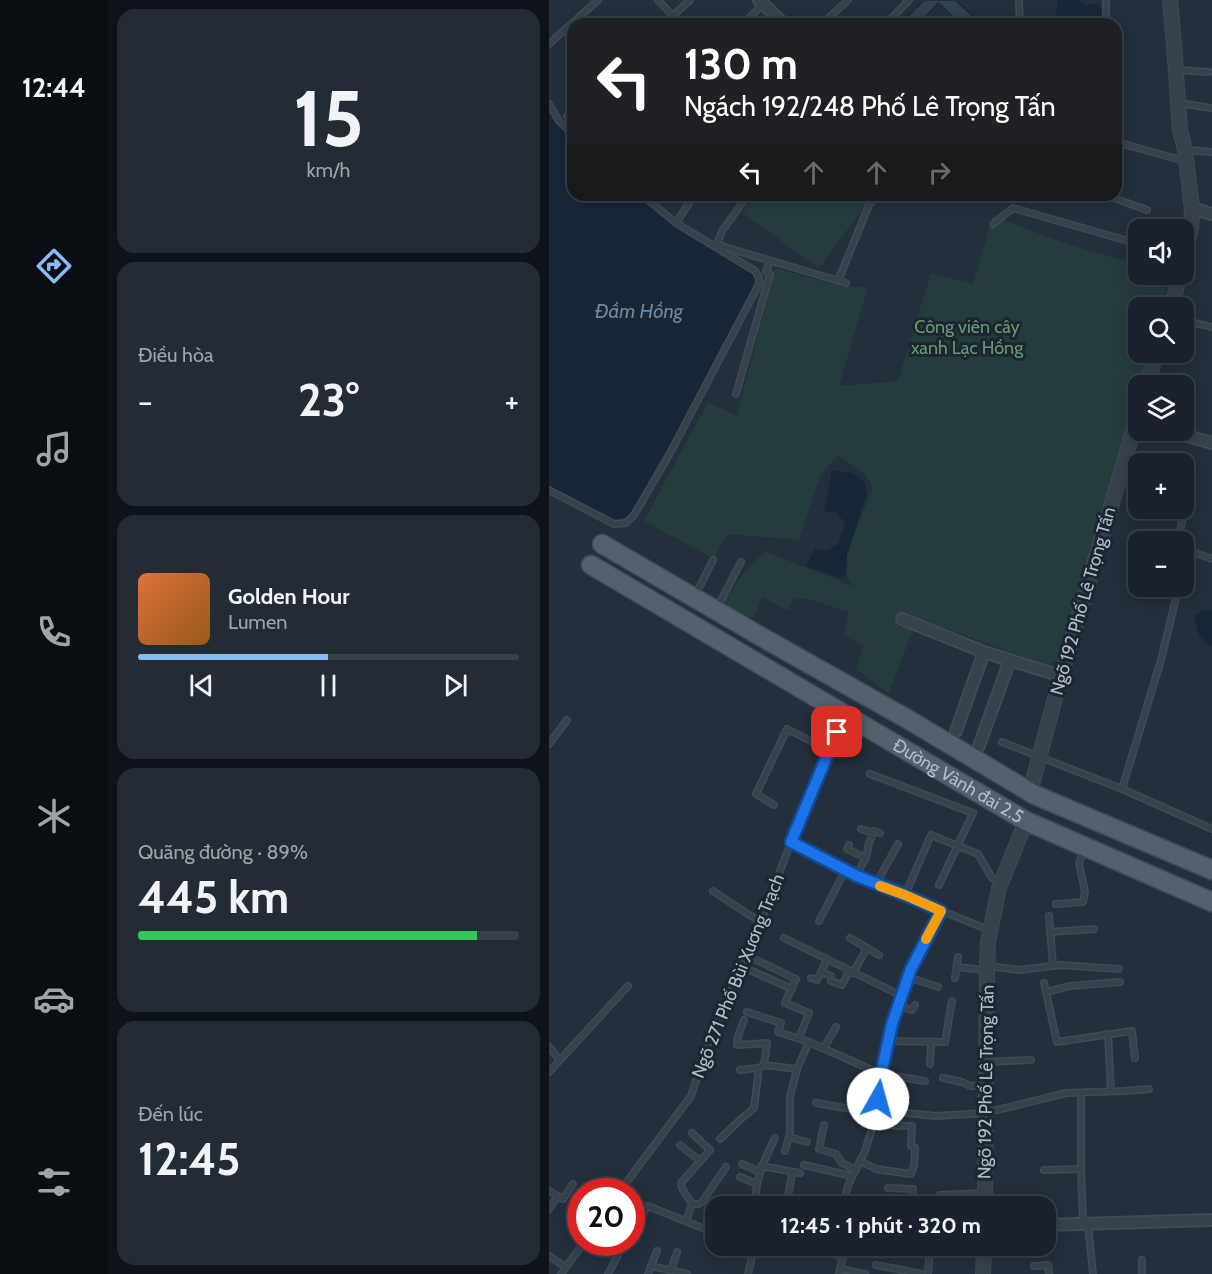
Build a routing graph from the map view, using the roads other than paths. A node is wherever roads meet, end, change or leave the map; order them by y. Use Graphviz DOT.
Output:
graph roads {
  1 [pos="598,0"];
  2 [pos="658,0"];
  3 [pos="690,0"];
  4 [pos="848,0"];
  5 [pos="909,0"];
  6 [pos="1019,0"];
  7 [pos="1106,0"];
  8 [pos="1170,0"];
  9 [pos="761,2"];
  10 [pos="673,16"];
  11 [pos="578,18"];
  12 [pos="671,18"];
  13 [pos="748,18"];
  14 [pos="778,18"];
  15 [pos="828,18"];
  16 [pos="892,18"];
  17 [pos="1020,18"];
  18 [pos="1106,18"];
  19 [pos="567,28"];
  20 [pos="549,45"];
  21 [pos="1176,70"];
  22 [pos="1209,72"];
  23 [pos="1179,103"];
  24 [pos="549,104"];
  25 [pos="1212,108"];
  26 [pos="567,128"];
  27 [pos="1122,143"];
  28 [pos="1212,152"];
  29 [pos="1186,156"];
  30 [pos="649,201"];
  31 [pos="690,201"];
  32 [pos="744,201"];
  33 [pos="872,201"];
  34 [pos="1122,201"];
  35 [pos="1192,208"];
  36 [pos="1147,210"];
  37 [pos="1212,214"];
  38 [pos="1191,219"];
  39 [pos="676,223"];
  40 [pos="993,224"];
  41 [pos="1128,241"];
  42 [pos="728,248"];
  43 [pos="728,256"];
  44 [pos="770,261"];
  45 [pos="838,281"];
  46 [pos="846,283"];
  47 [pos="1194,323"];
  48 [pos="1212,327"];
  49 [pos="736,394"];
  50 [pos="1194,438"];
  51 [pos="1130,441"];
  52 [pos="1212,443"];
  53 [pos="549,490"];
  54 [pos="602,544"];
  55 [pos="1194,552"];
  56 [pos="1212,559"];
  57 [pos="713,560"];
  58 [pos="741,562"];
  59 [pos="591,565"];
  60 [pos="657,576"];
  61 [pos="1176,597"];
  62 [pos="647,598"];
  63 [pos="694,598"];
  64 [pos="716,610"];
  65 [pos="903,619"];
  66 [pos="984,652"];
  67 [pos="1010,660"];
  68 [pos="1061,676"];
  69 [pos="844,714"];
  70 [pos="567,720"];
  71 [pos="909,720"];
  72 [pos="956,731"];
  73 [pos="1002,742"];
  74 [pos="549,744"];
  75 [pos="896,744"];
  76 [pos="979,746"];
  77 [pos="829,750"];
  78 [pos="1039,757"];
  79 [pos="870,774"];
  80 [pos="1122,789"];
  81 [pos="1030,792"];
  82 [pos="774,805"];
  83 [pos="1026,821"];
  84 [pos="861,829"];
  85 [pos="1212,829"];
  86 [pos="873,833"];
  87 [pos="880,833"];
  88 [pos="1143,840"];
  89 [pos="791,842"];
  90 [pos="898,844"];
  91 [pos="849,845"];
  92 [pos="958,845"];
  93 [pos="1084,847"];
  94 [pos="866,858"];
  95 [pos="1131,867"];
  96 [pos="845,870"];
  97 [pos="1212,870"];
  98 [pos="857,876"];
  99 [pos="1001,882"];
  100 [pos="876,884"];
  101 [pos="939,885"];
  102 [pos="713,891"];
  103 [pos="905,895"];
  104 [pos="1212,902"];
  105 [pos="1056,904"];
  106 [pos="941,911"];
  107 [pos="1049,916"];
  108 [pos="819,921"];
  109 [pos="760,922"];
  110 [pos="1094,929"];
  111 [pos="990,930"];
  112 [pos="1050,932"];
  113 [pos="784,938"];
  114 [pos="849,938"];
  115 [pos="867,948"];
  116 [pos="746,955"];
  117 [pos="879,955"];
  118 [pos="959,957"];
  119 [pos="827,960"];
  120 [pos="1053,965"];
  121 [pos="741,966"];
  122 [pos="957,967"];
  123 [pos="987,968"];
  124 [pos="1119,969"];
  125 [pos="821,972"];
  126 [pos="851,972"];
  127 [pos="908,977"];
  128 [pos="811,978"];
  129 [pos="955,978"];
  130 [pos="1120,982"];
  131 [pos="1044,983"];
  132 [pos="628,986"];
  133 [pos="938,987"];
  134 [pos="792,989"];
  135 [pos="1046,992"];
  136 [pos="902,996"];
  137 [pos="952,1001"];
  138 [pos="915,1005"];
  139 [pos="899,1006"];
  140 [pos="747,1012"];
  141 [pos="744,1020"];
  142 [pos="836,1027"];
  143 [pos="1109,1034"];
  144 [pos="799,1038"];
  145 [pos="888,1041"];
  146 [pos="809,1042"];
  147 [pos="931,1042"];
  148 [pos="549,1047"];
  149 [pos="824,1048"];
  150 [pos="1134,1058"];
  151 [pos="560,1060"];
  152 [pos="1031,1060"];
  153 [pos="987,1062"];
  154 [pos="930,1064"];
  155 [pos="761,1066"];
  156 [pos="740,1070"];
  157 [pos="797,1070"];
  158 [pos="549,1072"];
  159 [pos="881,1074"];
  160 [pos="943,1078"];
  161 [pos="925,1081"];
  162 [pos="986,1086"];
  163 [pos="1149,1089"];
  164 [pos="1111,1091"];
  165 [pos="1081,1093"];
  166 [pos="816,1103"];
  167 [pos="876,1112"];
  168 [pos="985,1113"];
  169 [pos="823,1125"];
  170 [pos="873,1125"];
  171 [pos="692,1132"];
  172 [pos="789,1137"];
  173 [pos="775,1138"];
  174 [pos="720,1139"];
  175 [pos="807,1142"];
  176 [pos="680,1145"];
  177 [pos="785,1151"];
  178 [pos="700,1161"];
  179 [pos="860,1161"];
  180 [pos="742,1164"];
  181 [pos="804,1164"];
  182 [pos="726,1167"];
  183 [pos="761,1169"];
  184 [pos="1081,1169"];
  185 [pos="856,1170"];
  186 [pos="1044,1170"];
  187 [pos="800,1173"];
  188 [pos="792,1174"];
  189 [pos="852,1176"];
  190 [pos="740,1177"];
  191 [pos="630,1178"];
  192 [pos="757,1184"];
  193 [pos="888,1188"];
  194 [pos="549,1191"];
  195 [pos="567,1193"];
  196 [pos="940,1195"];
  197 [pos="558,1196"];
  198 [pos="755,1196"];
  199 [pos="788,1196"];
  200 [pos="845,1196"];
  201 [pos="913,1196"];
  202 [pos="949,1196"];
  203 [pos="985,1196"];
  204 [pos="692,1204"];
  205 [pos="549,1209"];
  206 [pos="645,1210"];
  207 [pos="1212,1220"];
  208 [pos="686,1221"];
  209 [pos="1085,1224"];
  210 [pos="1056,1225"];
  211 [pos="705,1229"];
  212 [pos="657,1251"];
  213 [pos="677,1252"];
  214 [pos="549,1256"];
  215 [pos="574,1256"];
  216 [pos="618,1256"];
  217 [pos="752,1256"];
  218 [pos="840,1256"];
  219 [pos="929,1256"];
  220 [pos="984,1256"];
  221 [pos="1142,1260"];
  222 [pos="876,1265"];
  223 [pos="651,1266"];
  224 [pos="1034,1266"];
  225 [pos="566,1267"];
  226 [pos="671,1270"];
  227 [pos="840,1271"];
  228 [pos="561,1274"];
  229 [pos="608,1274"];
  230 [pos="648,1274"];
  231 [pos="683,1274"];
  232 [pos="748,1274"];
  233 [pos="865,1274"];
  234 [pos="918,1274"];
  235 [pos="928,1274"];
  236 [pos="983,1274"];
  237 [pos="1049,1274"];
  238 [pos="1093,1274"];
  239 [pos="1142,1274"];
  1 -- 11 [label="lane"];
  2 -- 10 [label="lane"];
  3 -- 10 [label="lane"];
  4 -- 15 [label="lane"];
  5 -- 16 [label="lane"];
  6 -- 17 [label="lane"];
  7 -- 18 [label="lane"];
  8 -- 21 [label="street"];
  9 -- 13 [label="lane"];
  9 -- 14 [label="street"];
  10 -- 12 [label="lane"];
  19 -- 20 [label="lane"];
  21 -- 22 [label="lane"];
  21 -- 23 [label="street"];
  23 -- 25 [label="lane"];
  23 -- 29 [label="street"];
  24 -- 26 [label="lane"];
  27 -- 29 [label="lane"];
  28 -- 29 [label="lane"];
  29 -- 35 [label="street"];
  30 -- 39 [label="lane"];
  31 -- 39 [label="lane"];
  32 -- 42 [label="lane"];
  33 -- 45 [label="lane"];
  34 -- 36 [label="lane"];
  35 -- 37 [label="street"];
  35 -- 38 [label="street"];
  39 -- 43 [label="lane"];
  40 -- 41 [label="lane"];
  42 -- 43 [label="lane"];
  42 -- 44 [label="lane"];
  43 -- 53 [label="lane"];
  44 -- 45 [label="lane"];
  44 -- 49 [label="lane"];
  45 -- 46 [label="lane"];
  47 -- 48 [label="lane"];
  50 -- 52 [label="street"];
  51 -- 68 [label="street, Ngõ 192 Phố Lê Trọng Tấn"];
  54 -- 60 [label="main road, Đường Vành đai 2.5"];
  55 -- 56 [label="lane"];
  57 -- 63 [label="lane"];
  58 -- 64 [label="lane"];
  59 -- 62 [label="main road, Đường Vành đai 2.5"];
  60 -- 62 [label="main road"];
  60 -- 63 [label="main road, Đường Vành đai 2.5"];
  61 -- 80 [label="lane"];
  62 -- 69 [label="main road, Đường Vành đai 2.5"];
  63 -- 64 [label="main road, Đường Vành đai 2.5"];
  64 -- 71 [label="main road, Đường Vành đai 2.5"];
  65 -- 66 [label="street"];
  66 -- 67 [label="street"];
  66 -- 72 [label="street"];
  67 -- 68 [label="street"];
  67 -- 76 [label="street"];
  68 -- 78 [label="street, Ngõ 192 Phố Lê Trọng Tấn"];
  69 -- 75 [label="main road, Đường Vành đai 2.5"];
  69 -- 77 [label="lane, Ngõ 271 Phố Bùi Xương Trạch"];
  70 -- 74 [label="lane"];
  71 -- 75 [label="main road"];
  71 -- 81 [label="main road, Đường Vành đai 2.5"];
  73 -- 78 [label="lane"];
  75 -- 83 [label="main road, Đường Vành đai 2.5"];
  77 -- 82 [label="lane"];
  77 -- 89 [label="lane, Ngõ 271 Phố Bùi Xương Trạch"];
  78 -- 80 [label="lane"];
  78 -- 81 [label="street, Ngõ 192 Phố Lê Trọng Tấn"];
  79 -- 92 [label="lane"];
  80 -- 85 [label="lane"];
  81 -- 88 [label="main road, Đường Vành đai 2.5"];
  83 -- 93 [label="main road, Đường Vành đai 2.5"];
  83 -- 99 [label="street, Ngõ 192 Phố Lê Trọng Tấn"];
  84 -- 86 [label="lane"];
  86 -- 87 [label="lane"];
  86 -- 94 [label="lane"];
  88 -- 95 [label="main road"];
  88 -- 97 [label="main road, Đường Vành đai 2.5"];
  89 -- 96 [label="lane"];
  89 -- 109 [label="lane, Ngõ 271 Phố Bùi Xương Trạch"];
  90 -- 100 [label="lane"];
  91 -- 94 [label="lane"];
  92 -- 99 [label="lane"];
  92 -- 101 [label="lane"];
  92 -- 103 [label="lane"];
  93 -- 95 [label="main road, Đường Vành đai 2.5"];
  93 -- 105 [label="lane"];
  94 -- 98 [label="lane"];
  95 -- 104 [label="main road, Đường Vành đai 2.5"];
  96 -- 98 [label="lane"];
  96 -- 108 [label="lane"];
  98 -- 100 [label="lane"];
  99 -- 111 [label="street, Ngõ 192 Phố Lê Trọng Tấn"];
  100 -- 103 [label="lane"];
  102 -- 109 [label="lane"];
  103 -- 106 [label="lane"];
  106 -- 111 [label="lane"];
  106 -- 127 [label="lane"];
  107 -- 112 [label="lane"];
  109 -- 116 [label="lane, Ngõ 271 Phố Bùi Xương Trạch"];
  110 -- 112 [label="lane"];
  111 -- 123 [label="street, Ngõ 192 Phố Lê Trọng Tấn"];
  112 -- 120 [label="lane"];
  113 -- 119 [label="lane"];
  114 -- 115 [label="lane"];
  115 -- 117 [label="lane"];
  115 -- 126 [label="lane"];
  116 -- 121 [label="lane, Ngõ 271 Phố Bùi Xương Trạch"];
  116 -- 134 [label="lane"];
  118 -- 122 [label="lane"];
  119 -- 125 [label="lane"];
  119 -- 126 [label="lane"];
  120 -- 123 [label="lane"];
  120 -- 124 [label="lane"];
  121 -- 134 [label="lane"];
  121 -- 191 [label="lane, Ngõ 271 Phố Bùi Xương Trạch"];
  122 -- 123 [label="lane"];
  122 -- 129 [label="lane"];
  123 -- 153 [label="street, Ngõ 192 Phố Lê Trọng Tấn"];
  125 -- 126 [label="lane"];
  125 -- 128 [label="lane"];
  126 -- 136 [label="lane"];
  127 -- 133 [label="lane"];
  127 -- 136 [label="lane"];
  130 -- 135 [label="lane"];
  131 -- 135 [label="lane"];
  132 -- 151 [label="lane"];
  134 -- 144 [label="lane"];
  135 -- 143 [label="lane"];
  136 -- 139 [label="lane"];
  137 -- 147 [label="lane"];
  138 -- 139 [label="lane"];
  139 -- 145 [label="lane"];
  140 -- 144 [label="lane"];
  141 -- 155 [label="lane"];
  142 -- 149 [label="lane"];
  143 -- 150 [label="lane"];
  143 -- 164 [label="lane"];
  144 -- 146 [label="lane"];
  145 -- 147 [label="lane"];
  145 -- 159 [label="lane"];
  146 -- 149 [label="lane"];
  146 -- 157 [label="lane"];
  147 -- 154 [label="lane"];
  148 -- 151 [label="lane"];
  149 -- 159 [label="lane"];
  151 -- 158 [label="lane"];
  152 -- 153 [label="lane"];
  153 -- 162 [label="street, Ngõ 192 Phố Lê Trọng Tấn"];
  155 -- 156 [label="lane"];
  155 -- 157 [label="lane"];
  155 -- 174 [label="lane"];
  157 -- 172 [label="lane"];
  159 -- 161 [label="lane"];
  159 -- 167 [label="lane"];
  160 -- 162 [label="lane"];
  162 -- 168 [label="street, Ngõ 192 Phố Lê Trọng Tấn"];
  163 -- 164 [label="lane"];
  164 -- 165 [label="lane"];
  165 -- 168 [label="lane"];
  165 -- 184 [label="lane"];
  166 -- 167 [label="lane"];
  167 -- 168 [label="lane"];
  167 -- 170 [label="lane"];
  168 -- 203 [label="street, Ngõ 192 Phố Lê Trọng Tấn"];
  169 -- 185 [label="lane"];
  170 -- 179 [label="lane"];
  170 -- 179 [label="lane"];
  171 -- 178 [label="lane"];
  172 -- 175 [label="lane"];
  172 -- 177 [label="lane"];
  173 -- 183 [label="lane"];
  176 -- 178 [label="lane"];
  178 -- 204 [label="lane"];
  179 -- 185 [label="lane"];
  180 -- 183 [label="lane"];
  181 -- 189 [label="lane"];
  182 -- 204 [label="lane"];
  183 -- 187 [label="lane"];
  183 -- 192 [label="lane"];
  184 -- 186 [label="lane"];
  184 -- 209 [label="lane"];
  185 -- 189 [label="lane"];
  188 -- 199 [label="lane"];
  189 -- 200 [label="lane"];
  190 -- 192 [label="lane"];
  192 -- 198 [label="lane"];
  193 -- 201 [label="lane"];
  194 -- 197 [label="lane"];
  195 -- 197 [label="lane"];
  196 -- 202 [label="lane"];
  197 -- 205 [label="lane"];
  204 -- 208 [label="lane"];
  206 -- 208 [label="lane"];
  207 -- 209 [label="street"];
  208 -- 211 [label="lane"];
  209 -- 210 [label="street"];
  209 -- 238 [label="lane"];
  212 -- 223 [label="lane"];
  213 -- 226 [label="lane"];
  214 -- 225 [label="lane"];
  215 -- 225 [label="lane"];
  216 -- 229 [label="lane"];
  217 -- 232 [label="lane"];
  218 -- 227 [label="lane"];
  219 -- 235 [label="lane"];
  220 -- 236 [label="street"];
  221 -- 239 [label="lane"];
  222 -- 234 [label="lane"];
  223 -- 226 [label="lane"];
  223 -- 230 [label="lane"];
  224 -- 237 [label="lane"];
  225 -- 228 [label="lane"];
  226 -- 231 [label="lane"];
  227 -- 233 [label="lane"];
}
